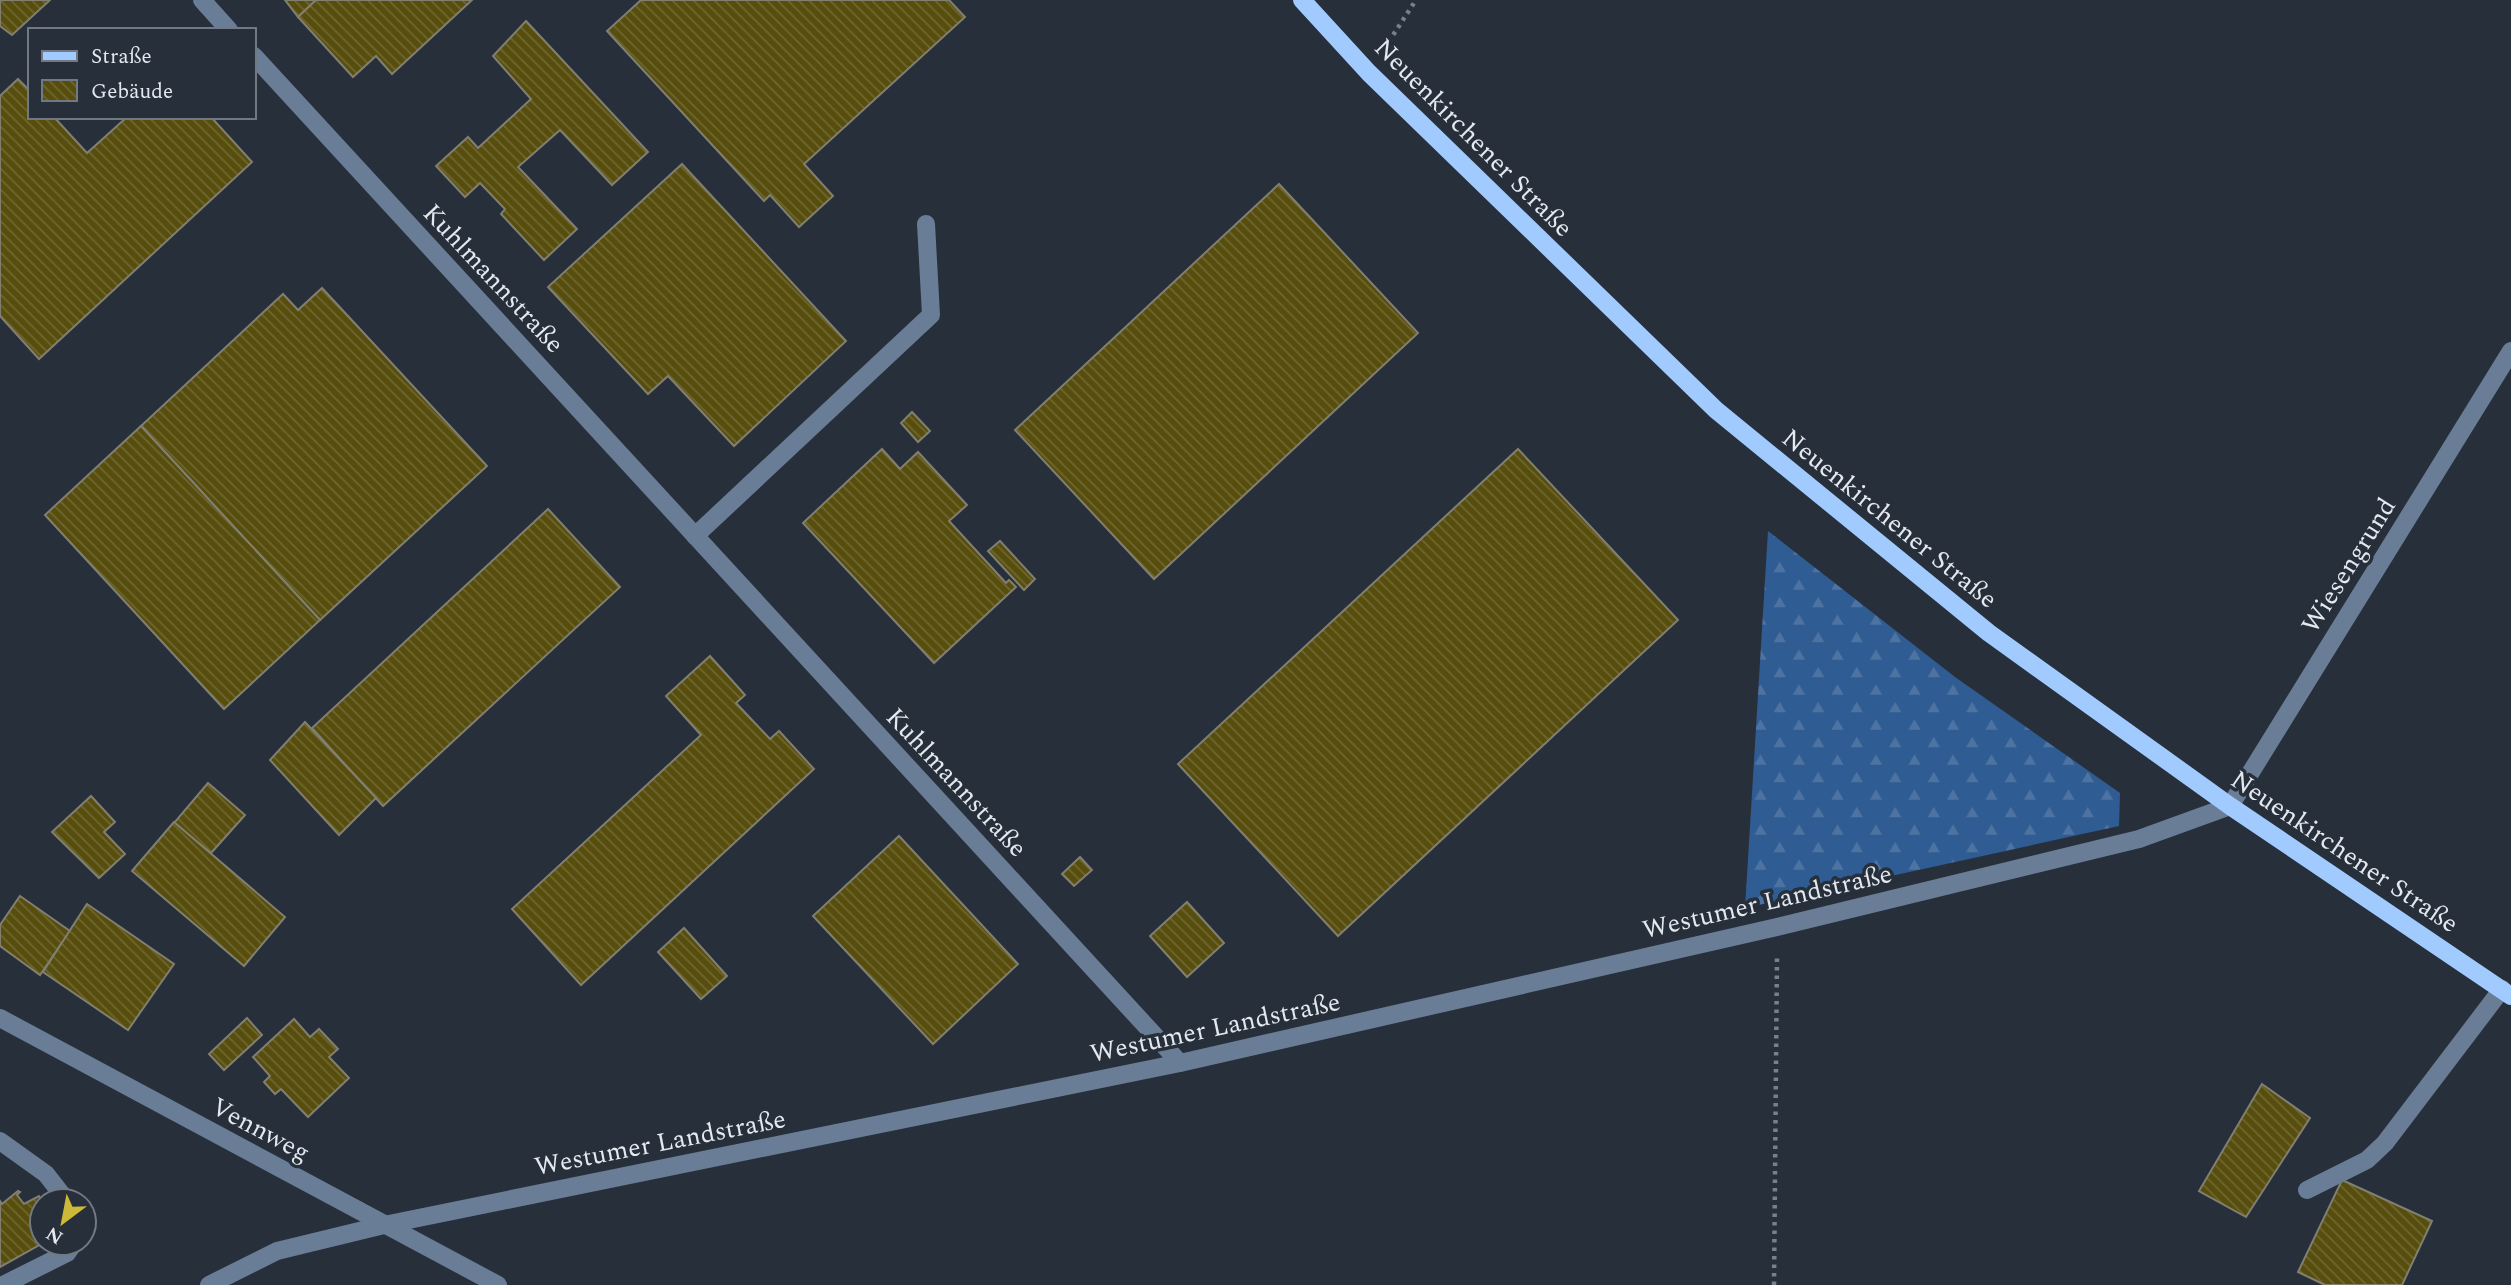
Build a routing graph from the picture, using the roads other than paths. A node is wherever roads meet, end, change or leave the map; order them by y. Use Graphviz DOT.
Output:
graph roads {
  1 [pos="202,0"];
  2 [pos="1302,0"];
  3 [pos="227,28"];
  4 [pos="256,59"];
  5 [pos="926,224"];
  6 [pos="2511,351"];
  7 [pos="695,536"];
  8 [pos="2230,806"];
  9 [pos="2507,993"];
  10 [pos="0,1018"];
  11 [pos="1181,1063"];
  12 [pos="0,1141"];
  13 [pos="56,1187"];
  14 [pos="2307,1190"];
  15 [pos="384,1225"];
  16 [pos="59,1257"];
  17 [pos="3,1285"];
  18 [pos="209,1285"];
  19 [pos="498,1285"];
  1 -- 3 [label="street"];
  2 -- 8 [label="main road, Neuenkirchener Straße"];
  4 -- 7 [label="street, Kuhlmannstraße"];
  5 -- 7 [label="street"];
  6 -- 8 [label="street, Wiesengrund"];
  7 -- 11 [label="street, Kuhlmannstraße"];
  8 -- 9 [label="main road, Neuenkirchener Straße"];
  8 -- 11 [label="street, Westumer Landstraße"];
  9 -- 14 [label="street"];
  10 -- 15 [label="street, Vennweg"];
  11 -- 15 [label="street, Westumer Landstraße"];
  12 -- 13 [label="street"];
  15 -- 18 [label="street, Westumer Landstraße"];
  15 -- 19 [label="street, Vennweg"];
  16 -- 17 [label="street"];
}
